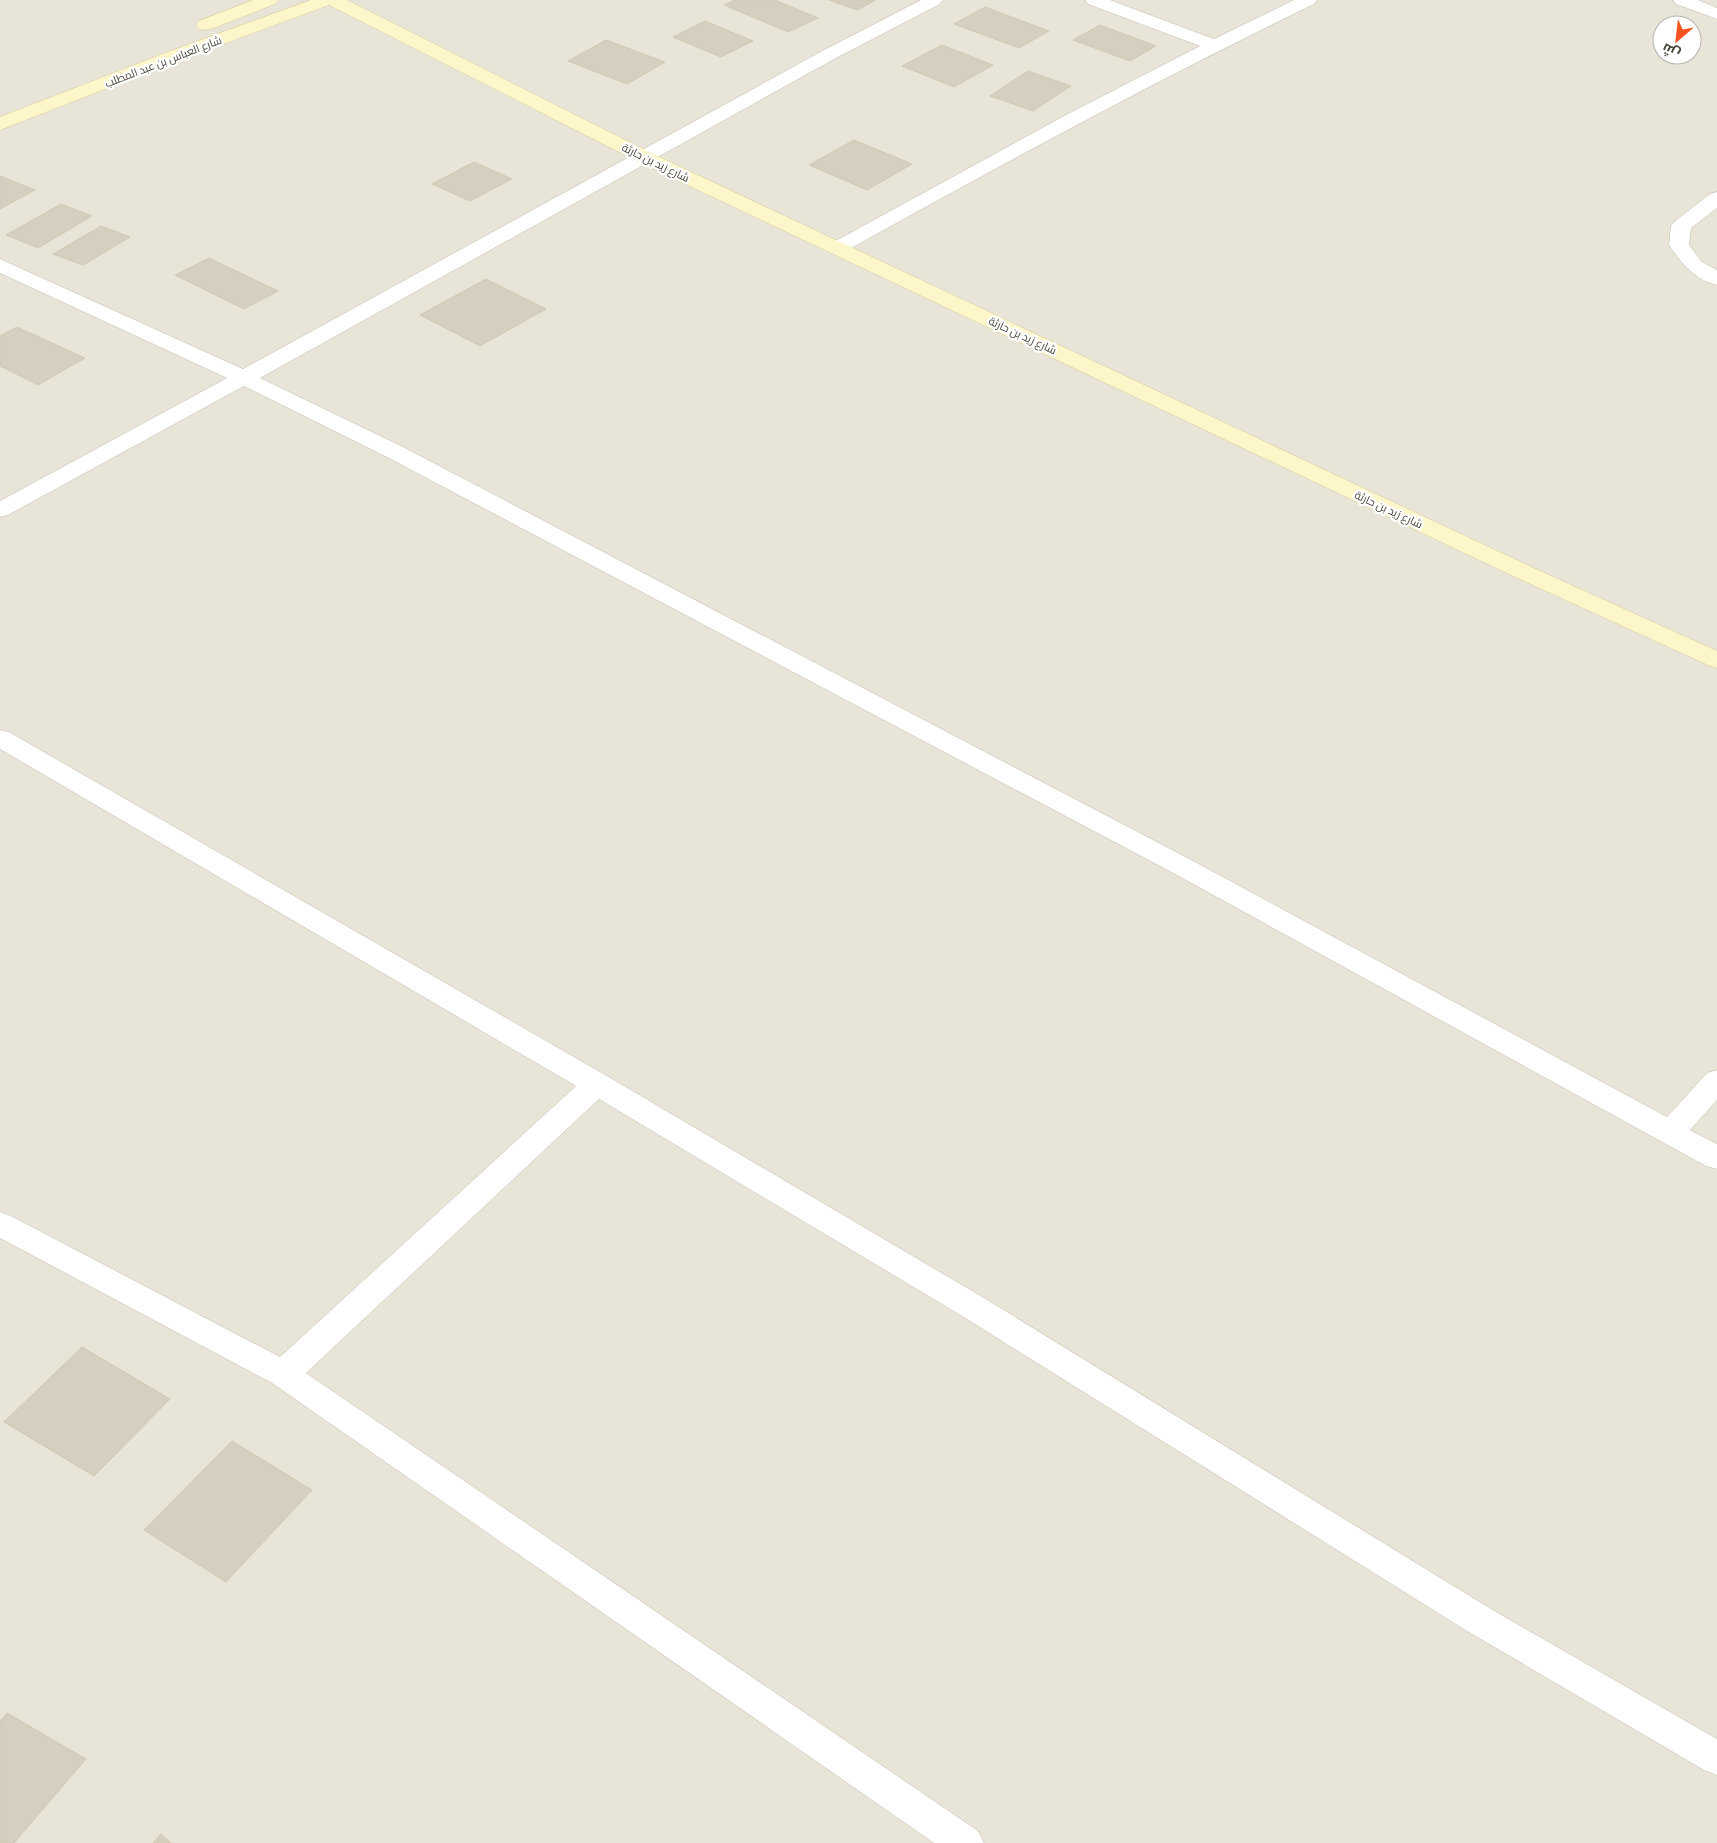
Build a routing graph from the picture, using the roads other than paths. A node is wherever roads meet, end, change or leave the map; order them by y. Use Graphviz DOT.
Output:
graph roads {
  1 [pos="269,0"];
  2 [pos="327,0"];
  3 [pos="333,0"];
  4 [pos="934,0"];
  5 [pos="1094,0"];
  6 [pos="1308,0"];
  7 [pos="1682,0"];
  8 [pos="1717,14"];
  9 [pos="191,30"];
  10 [pos="1214,45"];
  11 [pos="0,124"];
  12 [pos="644,157"];
  13 [pos="1717,198"];
  14 [pos="837,248"];
  15 [pos="0,265"];
  16 [pos="1717,279"];
  17 [pos="242,378"];
  18 [pos="0,510"];
  19 [pos="1717,660"];
  20 [pos="0,738"];
  21 [pos="1717,1081"];
  22 [pos="597,1084"];
  23 [pos="1670,1132"];
  24 [pos="1717,1158"];
  25 [pos="0,1224"];
  26 [pos="283,1374"];
  27 [pos="1717,1758"];
  28 [pos="964,1843"];
  1 -- 9 [label="street, شارع العباس بن عبد المطلب"];
  2 -- 11 [label="street, شارع العباس بن عبد المطلب"];
  3 -- 12 [label="street, شارع زيد بن حارثة"];
  4 -- 12 [label="street"];
  5 -- 10 [label="street"];
  6 -- 10 [label="street"];
  7 -- 8 [label="street"];
  10 -- 14 [label="street"];
  12 -- 14 [label="street, شارع زيد بن حارثة"];
  12 -- 17 [label="street"];
  13 -- 16 [label="street"];
  14 -- 19 [label="street, شارع زيد بن حارثة"];
  15 -- 17 [label="street"];
  17 -- 18 [label="street"];
  17 -- 23 [label="street"];
  20 -- 22 [label="street"];
  21 -- 23 [label="street"];
  22 -- 26 [label="street"];
  22 -- 27 [label="street"];
  23 -- 24 [label="street"];
  25 -- 26 [label="street"];
  26 -- 28 [label="street"];
}
